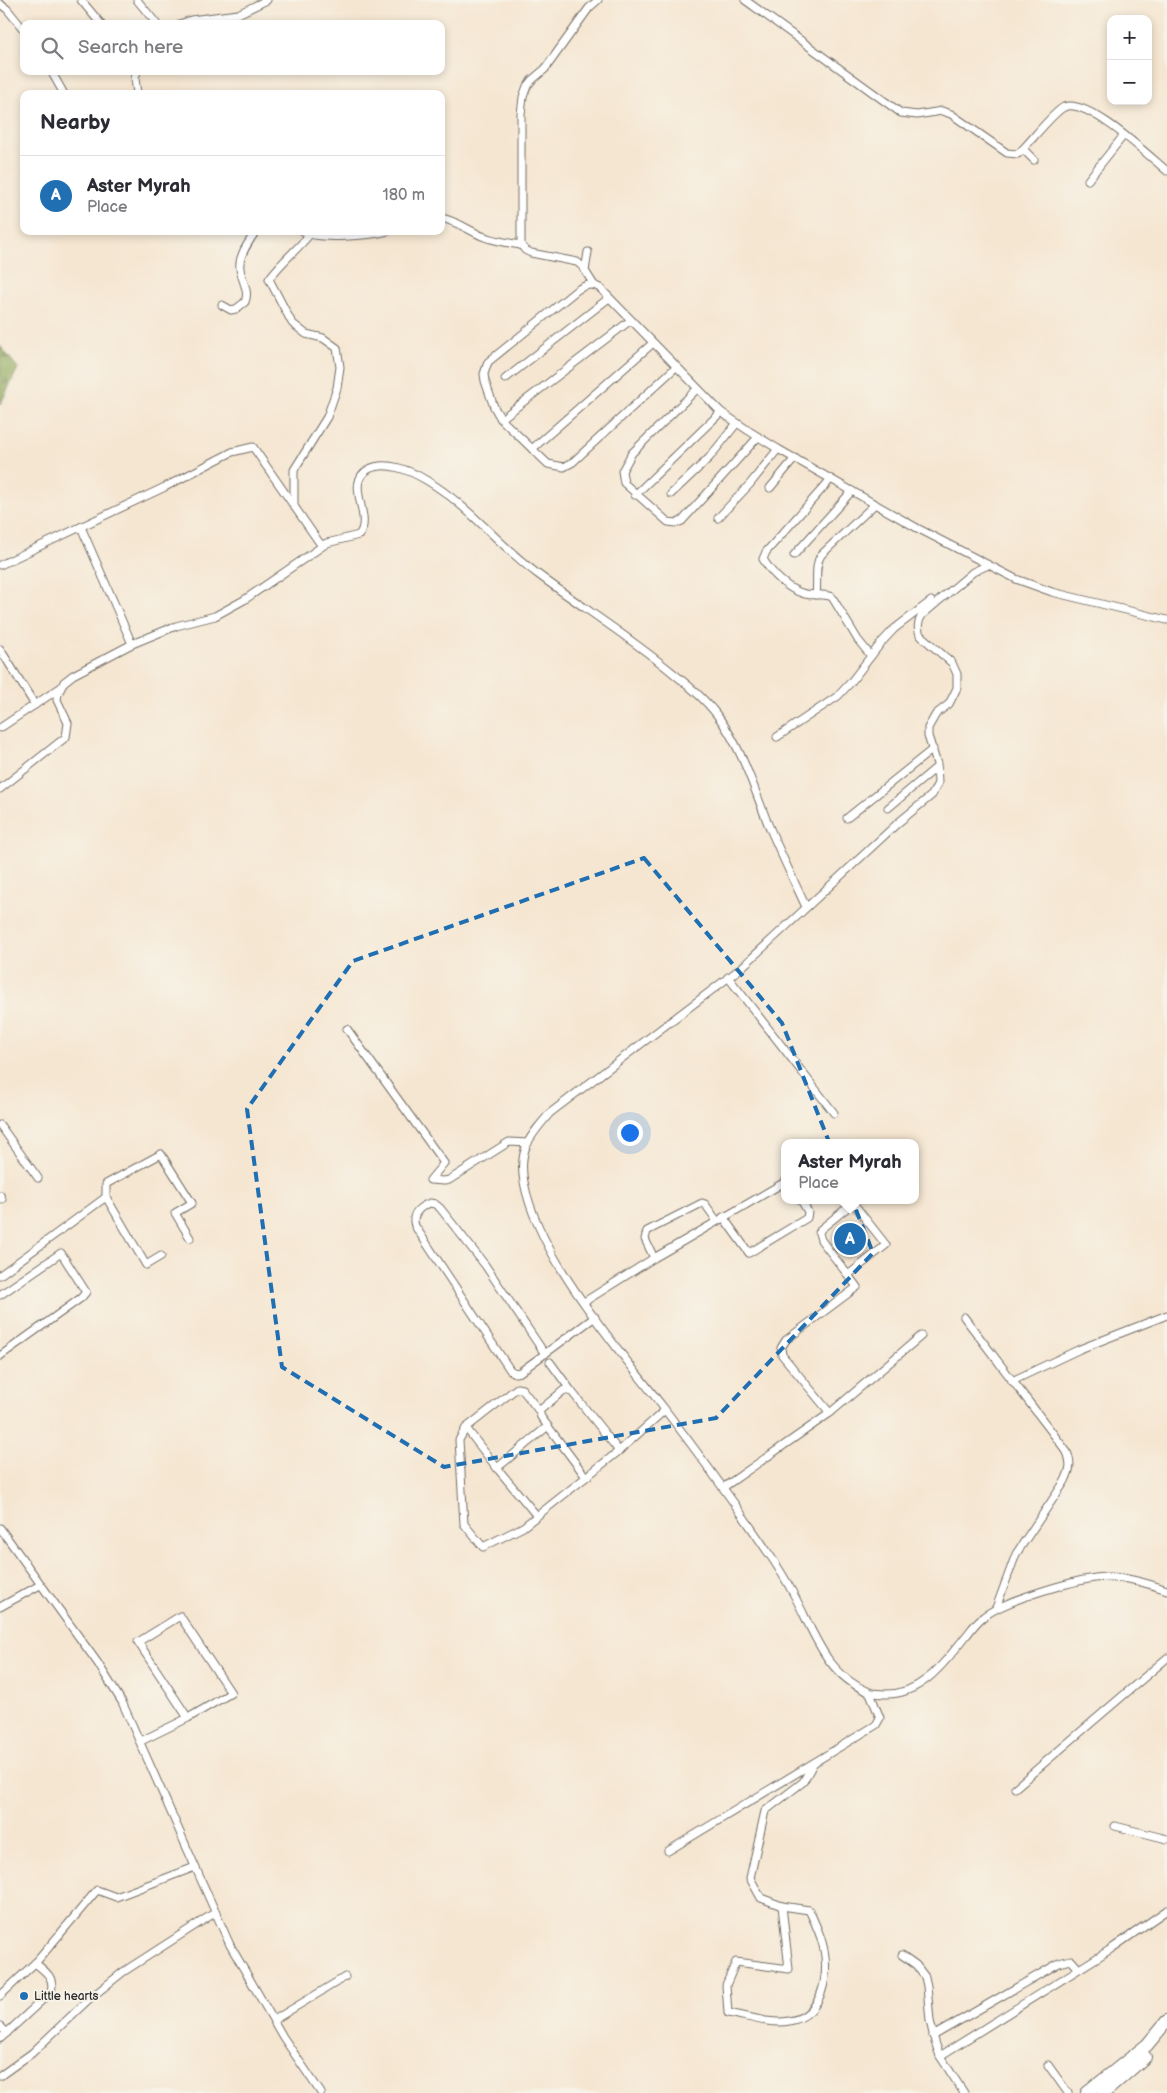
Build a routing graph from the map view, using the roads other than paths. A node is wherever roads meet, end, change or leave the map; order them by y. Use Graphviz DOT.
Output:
graph roads {
  1 [pos="81,0"];
  2 [pos="137,0"];
  3 [pos="267,0"];
  4 [pos="598,0"];
  5 [pos="745,0"];
  6 [pos="0,4"];
  7 [pos="98,20"];
  8 [pos="153,20"];
  9 [pos="197,20"];
  10 [pos="20,25"];
  11 [pos="53,75"];
  12 [pos="135,75"];
  13 [pos="62,90"];
  14 [pos="137,90"];
  15 [pos="1124,135"];
  16 [pos="1023,149"];
  17 [pos="1034,160"];
  18 [pos="1167,171"];
  19 [pos="1088,180"];
  20 [pos="445,218"];
  21 [pos="254,235"];
  22 [pos="305,235"];
  23 [pos="343,235"];
  24 [pos="366,235"];
  25 [pos="522,245"];
  26 [pos="588,252"];
  27 [pos="585,271"];
  28 [pos="594,285"];
  29 [pos="609,298"];
  30 [pos="222,305"];
  31 [pos="631,320"];
  32 [pos="653,343"];
  33 [pos="676,367"];
  34 [pos="505,379"];
  35 [pos="697,388"];
  36 [pos="721,412"];
  37 [pos="501,419"];
  38 [pos="737,423"];
  39 [pos="758,437"];
  40 [pos="532,449"];
  41 [pos="778,449"];
  42 [pos="794,458"];
  43 [pos="831,479"];
  44 [pos="770,488"];
  45 [pos="852,491"];
  46 [pos="671,494"];
  47 [pos="635,495"];
  48 [pos="875,504"];
  49 [pos="294,507"];
  50 [pos="718,518"];
  51 [pos="81,527"];
  52 [pos="327,543"];
  53 [pos="794,555"];
  54 [pos="979,561"];
  55 [pos="0,565"];
  56 [pos="988,565"];
  57 [pos="816,595"];
  58 [pos="907,620"];
  59 [pos="1167,620"];
  60 [pos="918,630"];
  61 [pos="132,644"];
  62 [pos="0,649"];
  63 [pos="871,656"];
  64 [pos="60,688"];
  65 [pos="35,705"];
  66 [pos="0,728"];
  67 [pos="777,737"];
  68 [pos="933,749"];
  69 [pos="937,767"];
  70 [pos="0,788"];
  71 [pos="888,808"];
  72 [pos="847,818"];
  73 [pos="806,907"];
  74 [pos="728,977"];
  75 [pos="347,1029"];
  76 [pos="834,1114"];
  77 [pos="0,1125"];
  78 [pos="528,1143"];
  79 [pos="38,1178"];
  80 [pos="781,1184"];
  81 [pos="106,1196"];
  82 [pos="803,1204"];
  83 [pos="853,1204"];
  84 [pos="855,1204"];
  85 [pos="720,1219"];
  86 [pos="190,1238"];
  87 [pos="161,1256"];
  88 [pos="654,1258"];
  89 [pos="0,1275"];
  90 [pos="848,1275"];
  91 [pos="0,1294"];
  92 [pos="584,1302"];
  93 [pos="1167,1315"];
  94 [pos="594,1317"];
  95 [pos="964,1317"];
  96 [pos="921,1336"];
  97 [pos="545,1354"];
  98 [pos="0,1356"];
  99 [pos="550,1362"];
  100 [pos="1012,1381"];
  101 [pos="572,1392"];
  102 [pos="665,1410"];
  103 [pos="539,1411"];
  104 [pos="830,1413"];
  105 [pos="548,1426"];
  106 [pos="466,1428"];
  107 [pos="619,1450"];
  108 [pos="497,1468"];
  109 [pos="586,1477"];
  110 [pos="724,1487"];
  111 [pos="537,1516"];
  112 [pos="0,1528"];
  113 [pos="40,1585"];
  114 [pos="1167,1590"];
  115 [pos="0,1607"];
  116 [pos="996,1608"];
  117 [pos="1167,1658"];
  118 [pos="870,1693"];
  119 [pos="188,1718"];
  120 [pos="141,1741"];
  121 [pos="815,1762"];
  122 [pos="1015,1788"];
  123 [pos="1116,1826"];
  124 [pos="1167,1839"];
  125 [pos="668,1851"];
  126 [pos="195,1867"];
  127 [pos="782,1906"];
  128 [pos="1167,1910"];
  129 [pos="216,1912"];
  130 [pos="902,1955"];
  131 [pos="35,1963"];
  132 [pos="1079,1969"];
  133 [pos="345,1976"];
  134 [pos="0,1996"];
  135 [pos="274,2020"];
  136 [pos="1167,2021"];
  137 [pos="0,2026"];
  138 [pos="7,2033"];
  139 [pos="1167,2033"];
  140 [pos="933,2036"];
  141 [pos="0,2039"];
  142 [pos="940,2056"];
  143 [pos="1048,2065"];
  144 [pos="0,2076"];
  145 [pos="1098,2092"];
  146 [pos="320,2093"];
  147 [pos="964,2093"];
  148 [pos="1068,2093"];
  1 -- 7 [label="street"];
  2 -- 8 [label="street"];
  3 -- 9 [label="street"];
  4 -- 25 [label="street"];
  5 -- 16 [label="street"];
  6 -- 10 [label="street"];
  11 -- 13 [label="street"];
  12 -- 14 [label="street"];
  15 -- 16 [label="street"];
  15 -- 18 [label="street"];
  15 -- 19 [label="street"];
  16 -- 17 [label="street"];
  20 -- 25 [label="street"];
  21 -- 30 [label="street"];
  22 -- 49 [label="street"];
  23 -- 24 [label="street"];
  25 -- 27 [label="street"];
  26 -- 27 [label="street"];
  27 -- 28 [label="street"];
  28 -- 29 [label="street"];
  28 -- 37 [label="street"];
  29 -- 31 [label="street"];
  29 -- 34 [label="street"];
  31 -- 32 [label="street"];
  31 -- 37 [label="street"];
  32 -- 33 [label="street"];
  32 -- 40 [label="street"];
  33 -- 35 [label="street"];
  33 -- 40 [label="street"];
  35 -- 36 [label="street"];
  35 -- 47 [label="street"];
  36 -- 38 [label="street"];
  36 -- 47 [label="street"];
  37 -- 40 [label="street"];
  38 -- 39 [label="street"];
  38 -- 46 [label="street"];
  39 -- 41 [label="street"];
  39 -- 47 [label="street"];
  41 -- 42 [label="street"];
  41 -- 50 [label="street"];
  42 -- 43 [label="street"];
  42 -- 44 [label="street"];
  43 -- 45 [label="street"];
  43 -- 57 [label="street"];
  45 -- 48 [label="street"];
  45 -- 53 [label="street"];
  48 -- 54 [label="street"];
  48 -- 57 [label="street"];
  49 -- 51 [label="street"];
  49 -- 52 [label="street"];
  51 -- 55 [label="street"];
  51 -- 61 [label="street"];
  52 -- 61 [label="street"];
  52 -- 73 [label="street"];
  54 -- 56 [label="street"];
  54 -- 58 [label="street"];
  56 -- 59 [label="street"];
  56 -- 60 [label="street"];
  57 -- 63 [label="street"];
  58 -- 60 [label="street"];
  58 -- 63 [label="street"];
  60 -- 68 [label="street"];
  61 -- 64 [label="street"];
  62 -- 65 [label="street"];
  63 -- 67 [label="street"];
  64 -- 65 [label="street"];
  64 -- 70 [label="street"];
  65 -- 66 [label="street"];
  68 -- 69 [label="street"];
  68 -- 72 [label="street"];
  69 -- 71 [label="street"];
  69 -- 73 [label="street"];
  73 -- 74 [label="street"];
  74 -- 76 [label="street"];
  74 -- 78 [label="street"];
  75 -- 78 [label="street"];
  77 -- 79 [label="street"];
  78 -- 92 [label="street"];
  80 -- 85 [label="street"];
  81 -- 86 [label="street"];
  81 -- 87 [label="street"];
  81 -- 89 [label="street"];
  82 -- 85 [label="street"];
  83 -- 90 [label="street"];
  84 -- 90 [label="street"];
  85 -- 88 [label="street"];
  85 -- 88 [label="street"];
  88 -- 92 [label="street"];
  90 -- 104 [label="street"];
  91 -- 98 [label="street"];
  92 -- 94 [label="street"];
  93 -- 100 [label="street"];
  94 -- 97 [label="street"];
  94 -- 102 [label="street"];
  95 -- 100 [label="street"];
  96 -- 104 [label="street"];
  97 -- 97 [label="street"];
  99 -- 101 [label="street"];
  100 -- 116 [label="street"];
  101 -- 103 [label="street"];
  101 -- 107 [label="street"];
  102 -- 107 [label="street"];
  102 -- 110 [label="street"];
  103 -- 105 [label="street"];
  103 -- 106 [label="street"];
  104 -- 110 [label="street"];
  105 -- 108 [label="street"];
  105 -- 109 [label="street"];
  106 -- 108 [label="street"];
  106 -- 111 [label="street"];
  107 -- 109 [label="street"];
  108 -- 111 [label="street"];
  109 -- 111 [label="street"];
  110 -- 118 [label="street"];
  112 -- 113 [label="street"];
  113 -- 115 [label="street"];
  113 -- 120 [label="street"];
  114 -- 116 [label="street"];
  116 -- 118 [label="street"];
  117 -- 122 [label="street"];
  118 -- 121 [label="street"];
  119 -- 119 [label="street"];
  119 -- 120 [label="street"];
  120 -- 126 [label="street"];
  121 -- 125 [label="street"];
  121 -- 127 [label="street"];
  123 -- 124 [label="street"];
  126 -- 129 [label="street"];
  126 -- 131 [label="street"];
  127 -- 127 [label="street"];
  128 -- 132 [label="street"];
  129 -- 135 [label="street"];
  129 -- 144 [label="street"];
  130 -- 140 [label="street"];
  131 -- 134 [label="street"];
  131 -- 138 [label="street"];
  132 -- 140 [label="street"];
  132 -- 142 [label="street"];
  133 -- 135 [label="street"];
  135 -- 146 [label="street"];
  136 -- 145 [label="highway"];
  137 -- 138 [label="street"];
  138 -- 141 [label="street"];
  139 -- 145 [label="highway"];
  140 -- 142 [label="street"];
  142 -- 147 [label="street"];
  143 -- 148 [label="street"];
}
